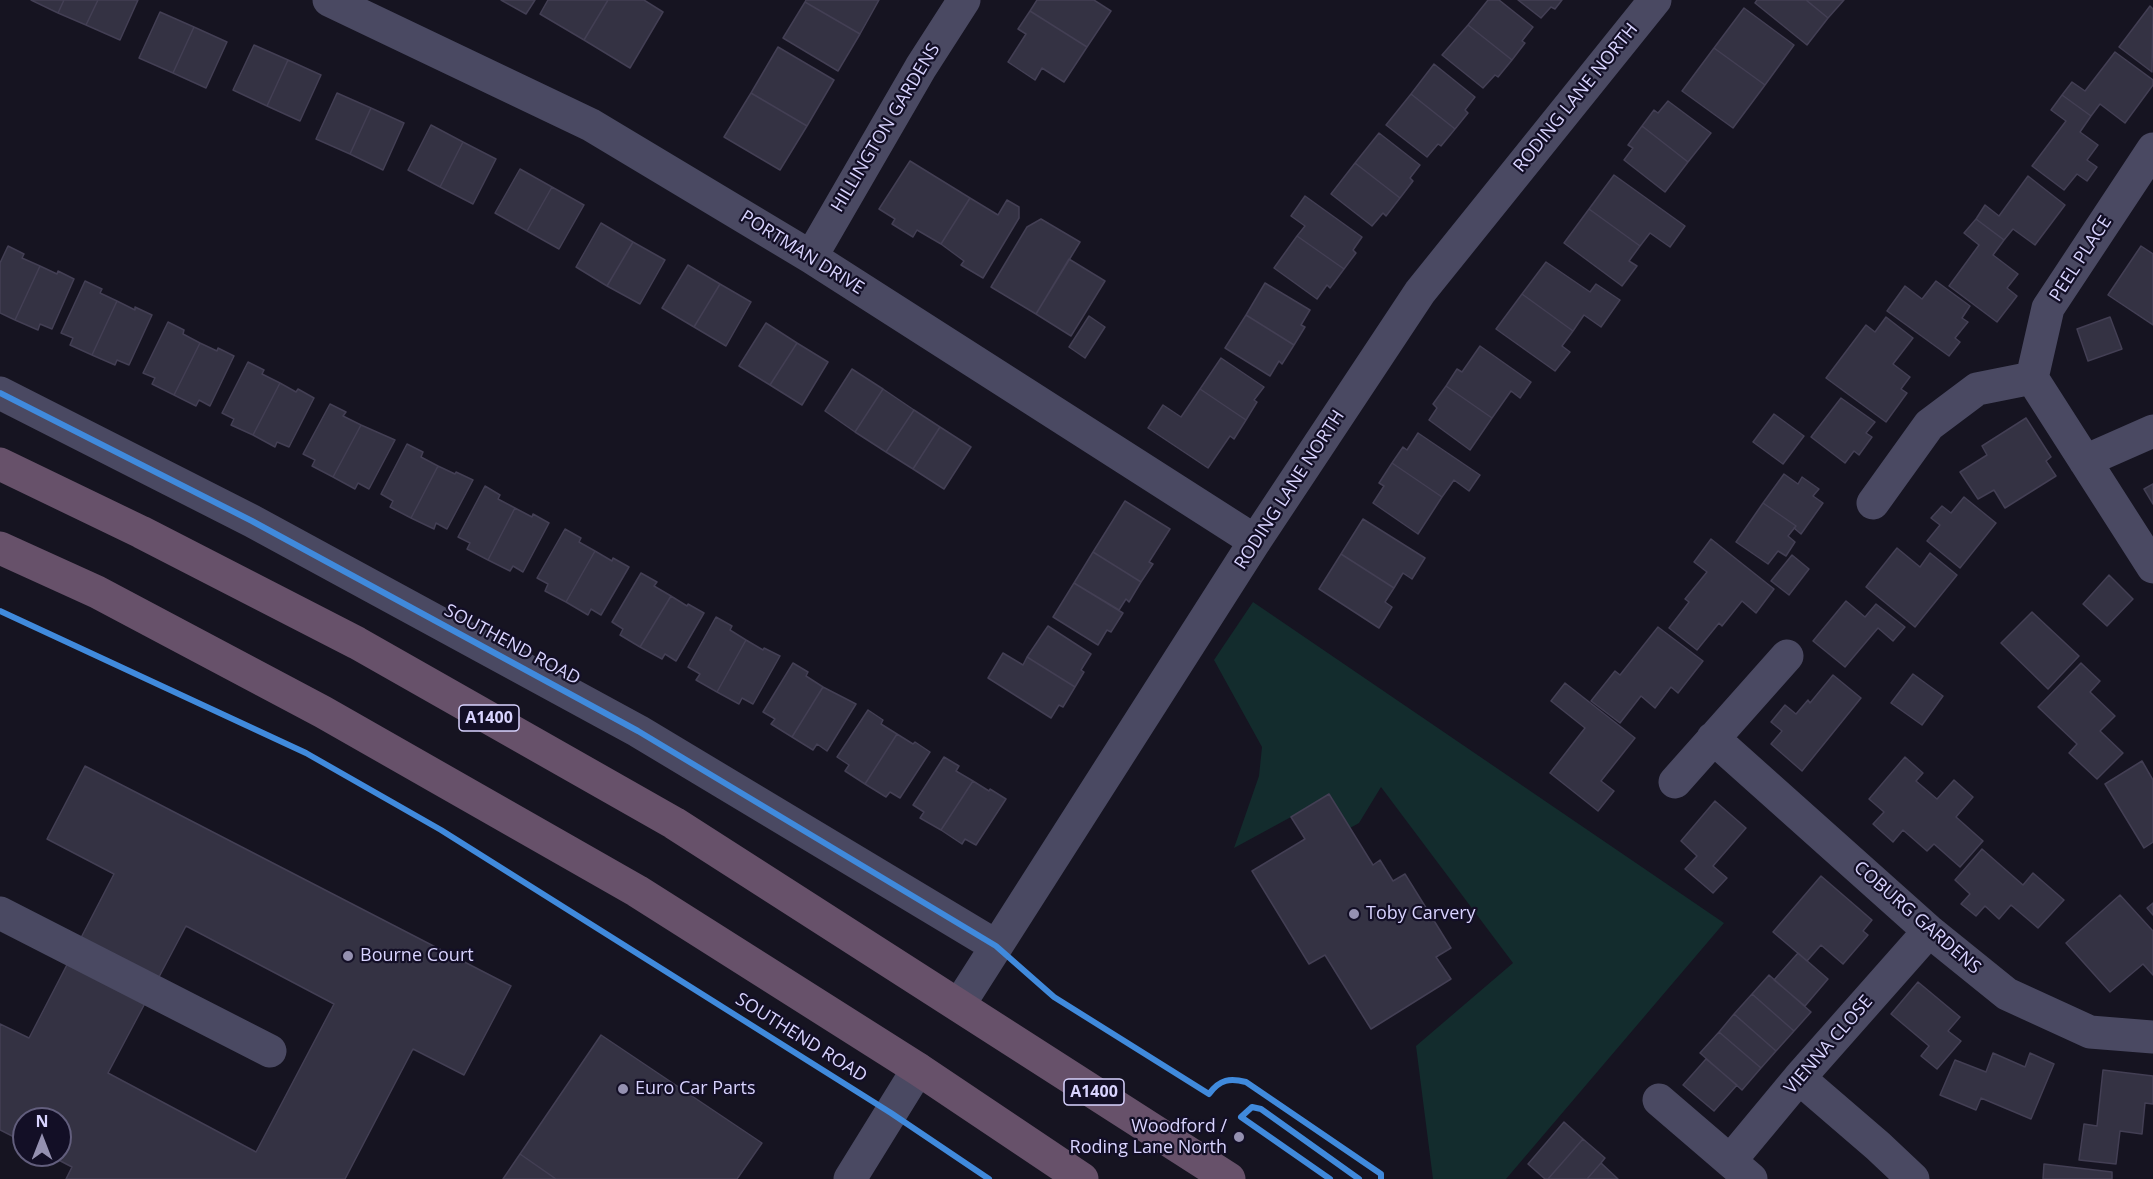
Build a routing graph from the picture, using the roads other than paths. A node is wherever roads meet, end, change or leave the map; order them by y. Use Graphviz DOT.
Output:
graph roads {
  1 [pos="964,0"];
  2 [pos="1655,0"];
  3 [pos="344,3"];
  4 [pos="2153,149"];
  5 [pos="811,257"];
  6 [pos="2032,378"];
  7 [pos="0,393"];
  8 [pos="2153,431"];
  9 [pos="2085,461"];
  10 [pos="0,464"];
  11 [pos="1873,503"];
  12 [pos="1256,541"];
  13 [pos="0,548"];
  14 [pos="2153,567"];
  15 [pos="1787,656"];
  16 [pos="1713,738"];
  17 [pos="1675,782"];
  18 [pos="0,913"];
  19 [pos="1929,931"];
  20 [pos="996,946"];
  21 [pos="958,1005"];
  22 [pos="2153,1037"];
  23 [pos="270,1052"];
  24 [pos="918,1069"];
  25 [pos="1799,1078"];
  26 [pos="1659,1100"];
  27 [pos="1740,1170"];
  28 [pos="862,1175"];
  29 [pos="1082,1179"];
  30 [pos="1229,1179"];
  31 [pos="1913,1179"];
  1 -- 5 [label="street, HILLINGTON GARDENS"];
  2 -- 12 [label="street, RODING LANE NORTH"];
  3 -- 5 [label="street, PORTMAN DRIVE"];
  4 -- 6 [label="street, PEEL PLACE"];
  5 -- 12 [label="street, PORTMAN DRIVE"];
  6 -- 9 [label="street"];
  6 -- 11 [label="street"];
  7 -- 20 [label="street, SOUTHEND ROAD"];
  8 -- 9 [label="street"];
  9 -- 14 [label="street"];
  10 -- 21 [label="highway, A1400"];
  12 -- 20 [label="street, RODING LANE NORTH"];
  13 -- 24 [label="highway, SOUTHEND ROAD"];
  15 -- 16 [label="street"];
  16 -- 17 [label="street"];
  16 -- 19 [label="street, COBURG GARDENS"];
  18 -- 23 [label="street"];
  19 -- 22 [label="street, COBURG GARDENS"];
  19 -- 25 [label="street, VIENNA CLOSE"];
  20 -- 21 [label="street, RODING LANE NORTH"];
  21 -- 30 [label="highway, A1400"];
  24 -- 28 [label="street"];
  24 -- 29 [label="highway, SOUTHEND ROAD"];
  25 -- 27 [label="street, VIENNA CLOSE"];
  25 -- 31 [label="street"];
  26 -- 27 [label="street, VIENNA CLOSE"];
}
